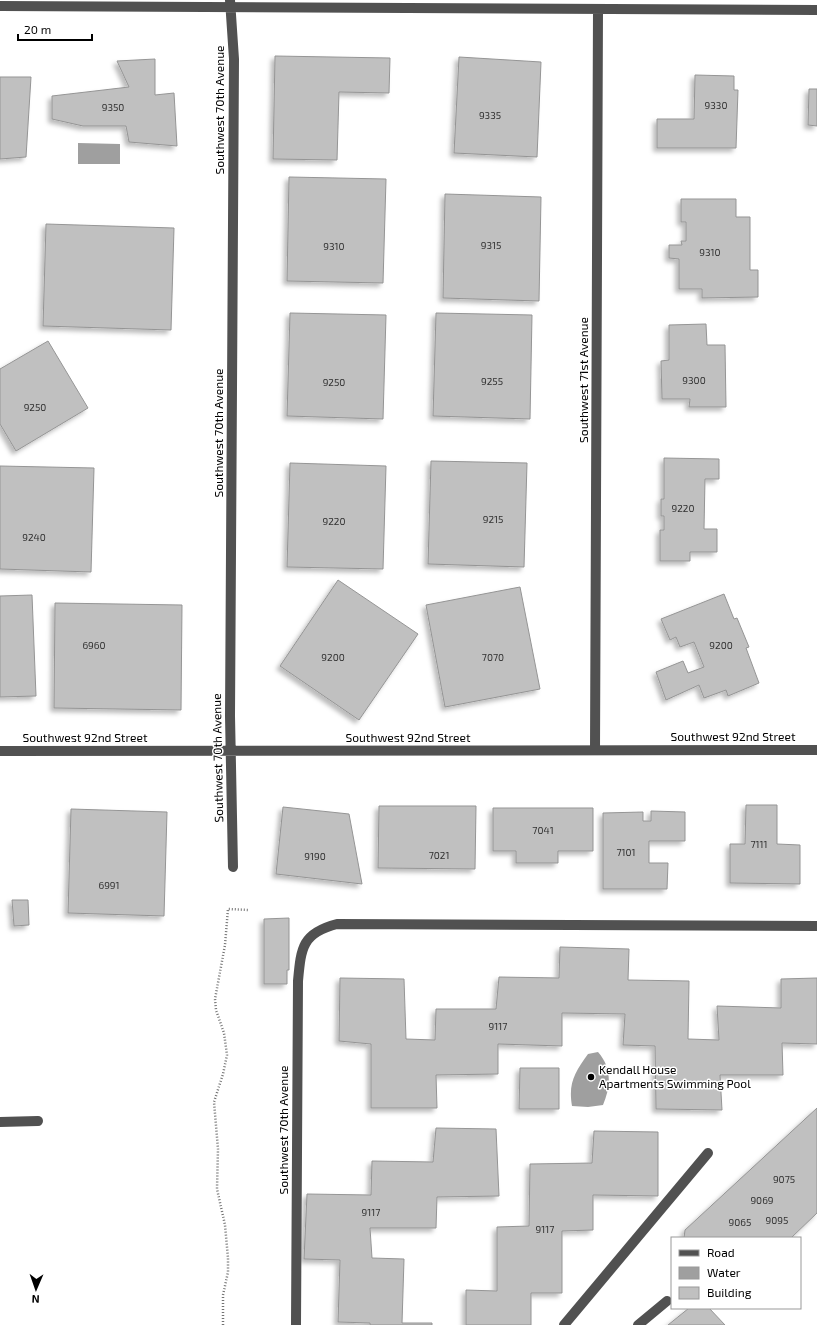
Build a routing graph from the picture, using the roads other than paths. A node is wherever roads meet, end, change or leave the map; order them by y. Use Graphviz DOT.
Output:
graph roads {
  1 [pos="230,3"];
  2 [pos="0,6"];
  3 [pos="598,10"];
  4 [pos="817,10"];
  5 [pos="595,750"];
  6 [pos="817,750"];
  7 [pos="0,751"];
  8 [pos="231,752"];
  9 [pos="233,867"];
  10 [pos="817,926"];
  11 [pos="0,1122"];
  12 [pos="38,1122"];
  13 [pos="708,1153"];
  14 [pos="667,1301"];
  15 [pos="296,1325"];
  16 [pos="564,1325"];
  17 [pos="638,1325"];
  1 -- 2 [label="street"];
  1 -- 3 [label="street"];
  1 -- 8 [label="street, Southwest 70th Avenue"];
  3 -- 4 [label="street"];
  3 -- 5 [label="street, Southwest 71st Avenue"];
  5 -- 6 [label="street, Southwest 92nd Street"];
  5 -- 8 [label="street, Southwest 92nd Street"];
  7 -- 8 [label="street, Southwest 92nd Street"];
  8 -- 9 [label="street, Southwest 70th Avenue"];
  10 -- 15 [label="street, Southwest 70th Avenue"];
  11 -- 12 [label="street"];
  13 -- 16 [label="street"];
  14 -- 17 [label="street"];
}
